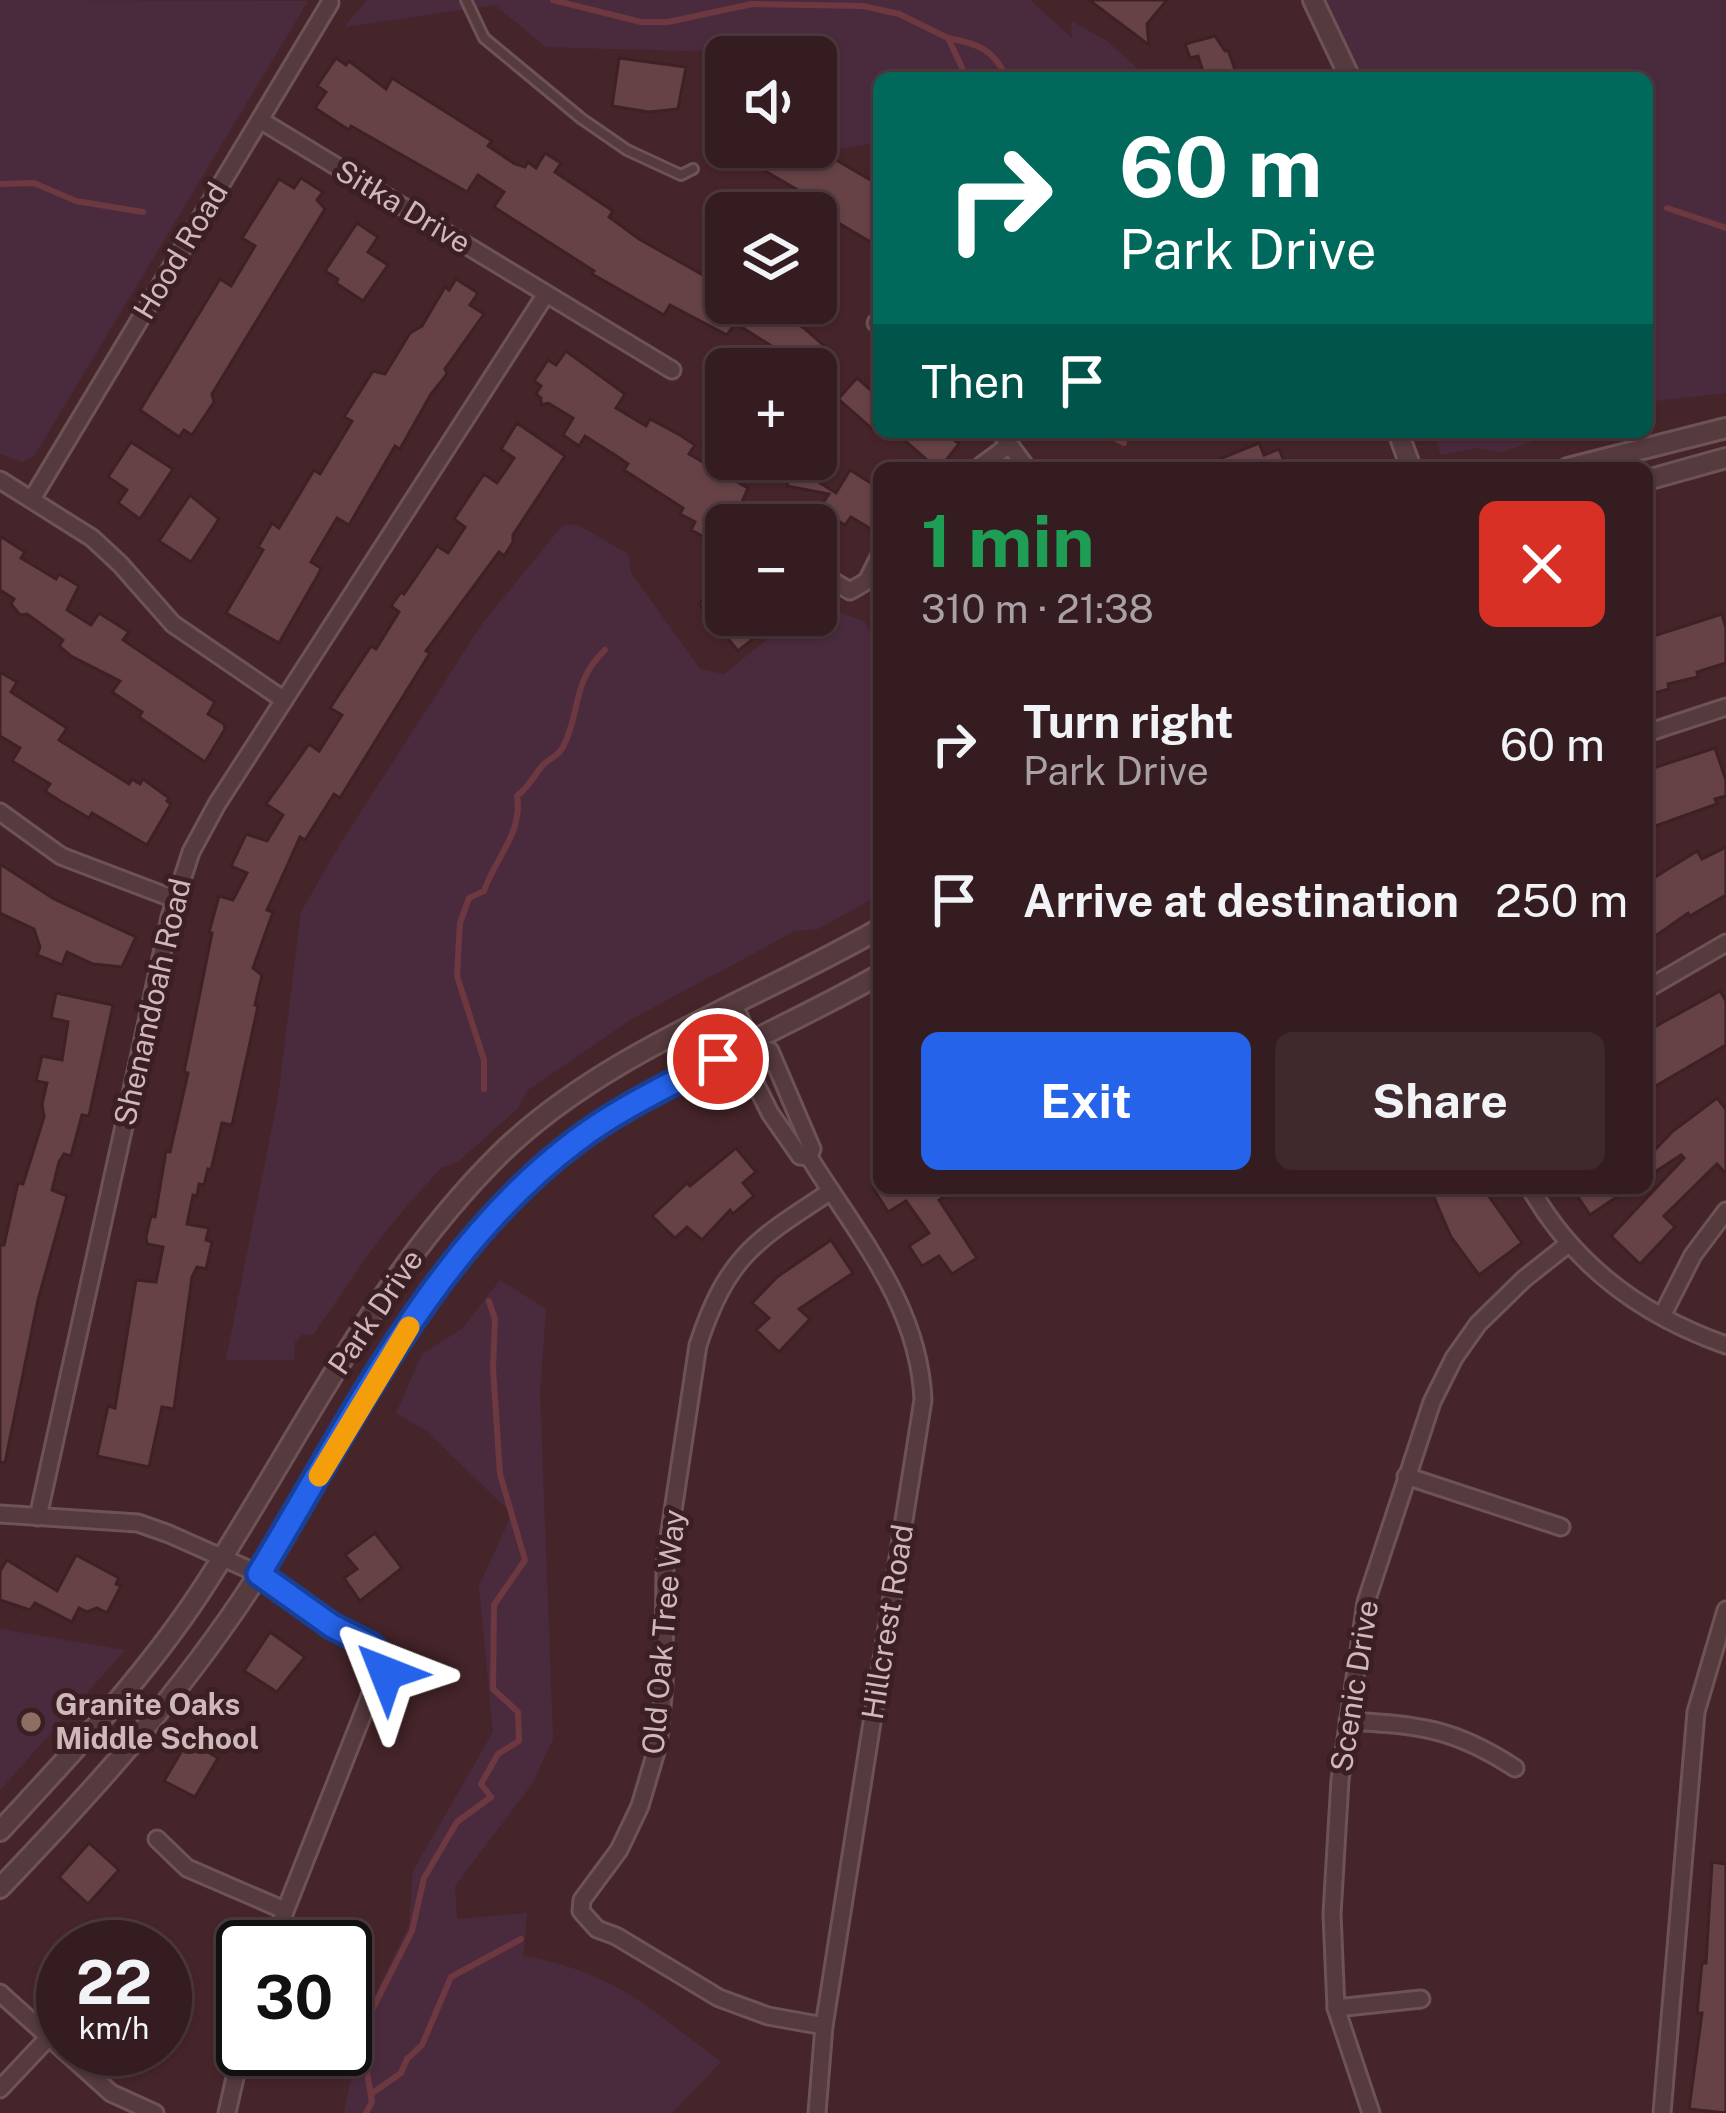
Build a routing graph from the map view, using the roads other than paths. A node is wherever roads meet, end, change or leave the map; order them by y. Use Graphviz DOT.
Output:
graph roads {
  1 [pos="466,0"];
  2 [pos="1313,0"];
  3 [pos="332,2"];
  4 [pos="1347,72"];
  5 [pos="260,120"];
  6 [pos="693,170"];
  7 [pos="546,294"];
  8 [pos="672,370"];
  9 [pos="1726,428"];
  10 [pos="1005,438"];
  11 [pos="1726,458"];
  12 [pos="983,462"];
  13 [pos="1592,462"];
  14 [pos="1653,478"];
  15 [pos="0,479"];
  16 [pos="32,500"];
  17 [pos="873,569"];
  18 [pos="837,584"];
  19 [pos="284,700"];
  20 [pos="1726,707"];
  21 [pos="1653,731"];
  22 [pos="0,812"];
  23 [pos="174,899"];
  24 [pos="873,932"];
  25 [pos="1726,943"];
  26 [pos="873,978"];
  27 [pos="1653,986"];
  28 [pos="734,1005"];
  29 [pos="751,1045"];
  30 [pos="797,1110"];
  31 [pos="776,1120"];
  32 [pos="809,1157"];
  33 [pos="831,1191"];
  34 [pos="1534,1194"];
  35 [pos="1726,1211"];
  36 [pos="1568,1245"];
  37 [pos="1662,1316"];
  38 [pos="1726,1345"];
  39 [pos="1406,1476"];
  40 [pos="0,1514"];
  41 [pos="38,1517"];
  42 [pos="1562,1527"];
  43 [pos="222,1557"];
  44 [pos="250,1570"];
  45 [pos="1726,1610"];
  46 [pos="1348,1721"];
  47 [pos="1515,1768"];
  48 [pos="0,1831"];
  49 [pos="157,1839"];
  50 [pos="0,1888"];
  51 [pos="284,1910"];
  52 [pos="280,1920"];
  53 [pos="0,1993"];
  54 [pos="1421,1999"];
  55 [pos="1336,2008"];
  56 [pos="824,2026"];
  57 [pos="36,2027"];
  58 [pos="36,2051"];
  59 [pos="91,2076"];
  60 [pos="235,2076"];
  61 [pos="0,2089"];
  62 [pos="155,2113"];
  63 [pos="227,2113"];
  64 [pos="818,2113"];
  65 [pos="1371,2113"];
  66 [pos="1663,2113"];
  1 -- 6 [label="lane"];
  2 -- 4 [label="street"];
  3 -- 5 [label="street, Hood Road"];
  5 -- 7 [label="street, Sitka Drive"];
  5 -- 16 [label="street, Hood Road"];
  7 -- 8 [label="street, Sitka Drive"];
  7 -- 19 [label="street, Shenandoah Road"];
  9 -- 13 [label="street"];
  10 -- 12 [label="street"];
  11 -- 14 [label="street"];
  15 -- 16 [label="street"];
  16 -- 19 [label="street"];
  17 -- 18 [label="street"];
  19 -- 23 [label="street, Shenandoah Road"];
  20 -- 21 [label="street"];
  22 -- 23 [label="street"];
  23 -- 41 [label="street, Shenandoah Road"];
  24 -- 28 [label="street, Park Drive"];
  25 -- 27 [label="street"];
  26 -- 29 [label="street, Park Drive"];
  28 -- 29 [label="street"];
  28 -- 43 [label="street, Park Drive"];
  29 -- 30 [label="street, Hillcrest Road"];
  29 -- 31 [label="street, Hillcrest Road"];
  29 -- 44 [label="street, Park Drive"];
  30 -- 31 [label="street"];
  30 -- 32 [label="street, Hillcrest Road"];
  31 -- 32 [label="street, Hillcrest Road"];
  32 -- 33 [label="street, Hillcrest Road"];
  33 -- 56 [label="street, Hillcrest Road"];
  33 -- 56 [label="street, Old Oak Tree Way"];
  34 -- 36 [label="street"];
  35 -- 37 [label="street"];
  36 -- 37 [label="street"];
  36 -- 39 [label="street, Scenic Drive"];
  37 -- 38 [label="street"];
  39 -- 42 [label="street"];
  39 -- 46 [label="street, Scenic Drive"];
  40 -- 41 [label="street"];
  41 -- 43 [label="street"];
  43 -- 44 [label="street"];
  43 -- 48 [label="street, Park Drive"];
  44 -- 50 [label="street, Park Drive"];
  44 -- 51 [label="street"];
  45 -- 66 [label="street"];
  46 -- 47 [label="street"];
  46 -- 55 [label="street, Scenic Drive"];
  49 -- 51 [label="street"];
  51 -- 52 [label="street"];
  53 -- 57 [label="street"];
  54 -- 55 [label="street"];
  55 -- 65 [label="street, Scenic Drive"];
  56 -- 64 [label="street, Hillcrest Road"];
  58 -- 61 [label="street"];
  59 -- 62 [label="street"];
  60 -- 63 [label="street"];
}
